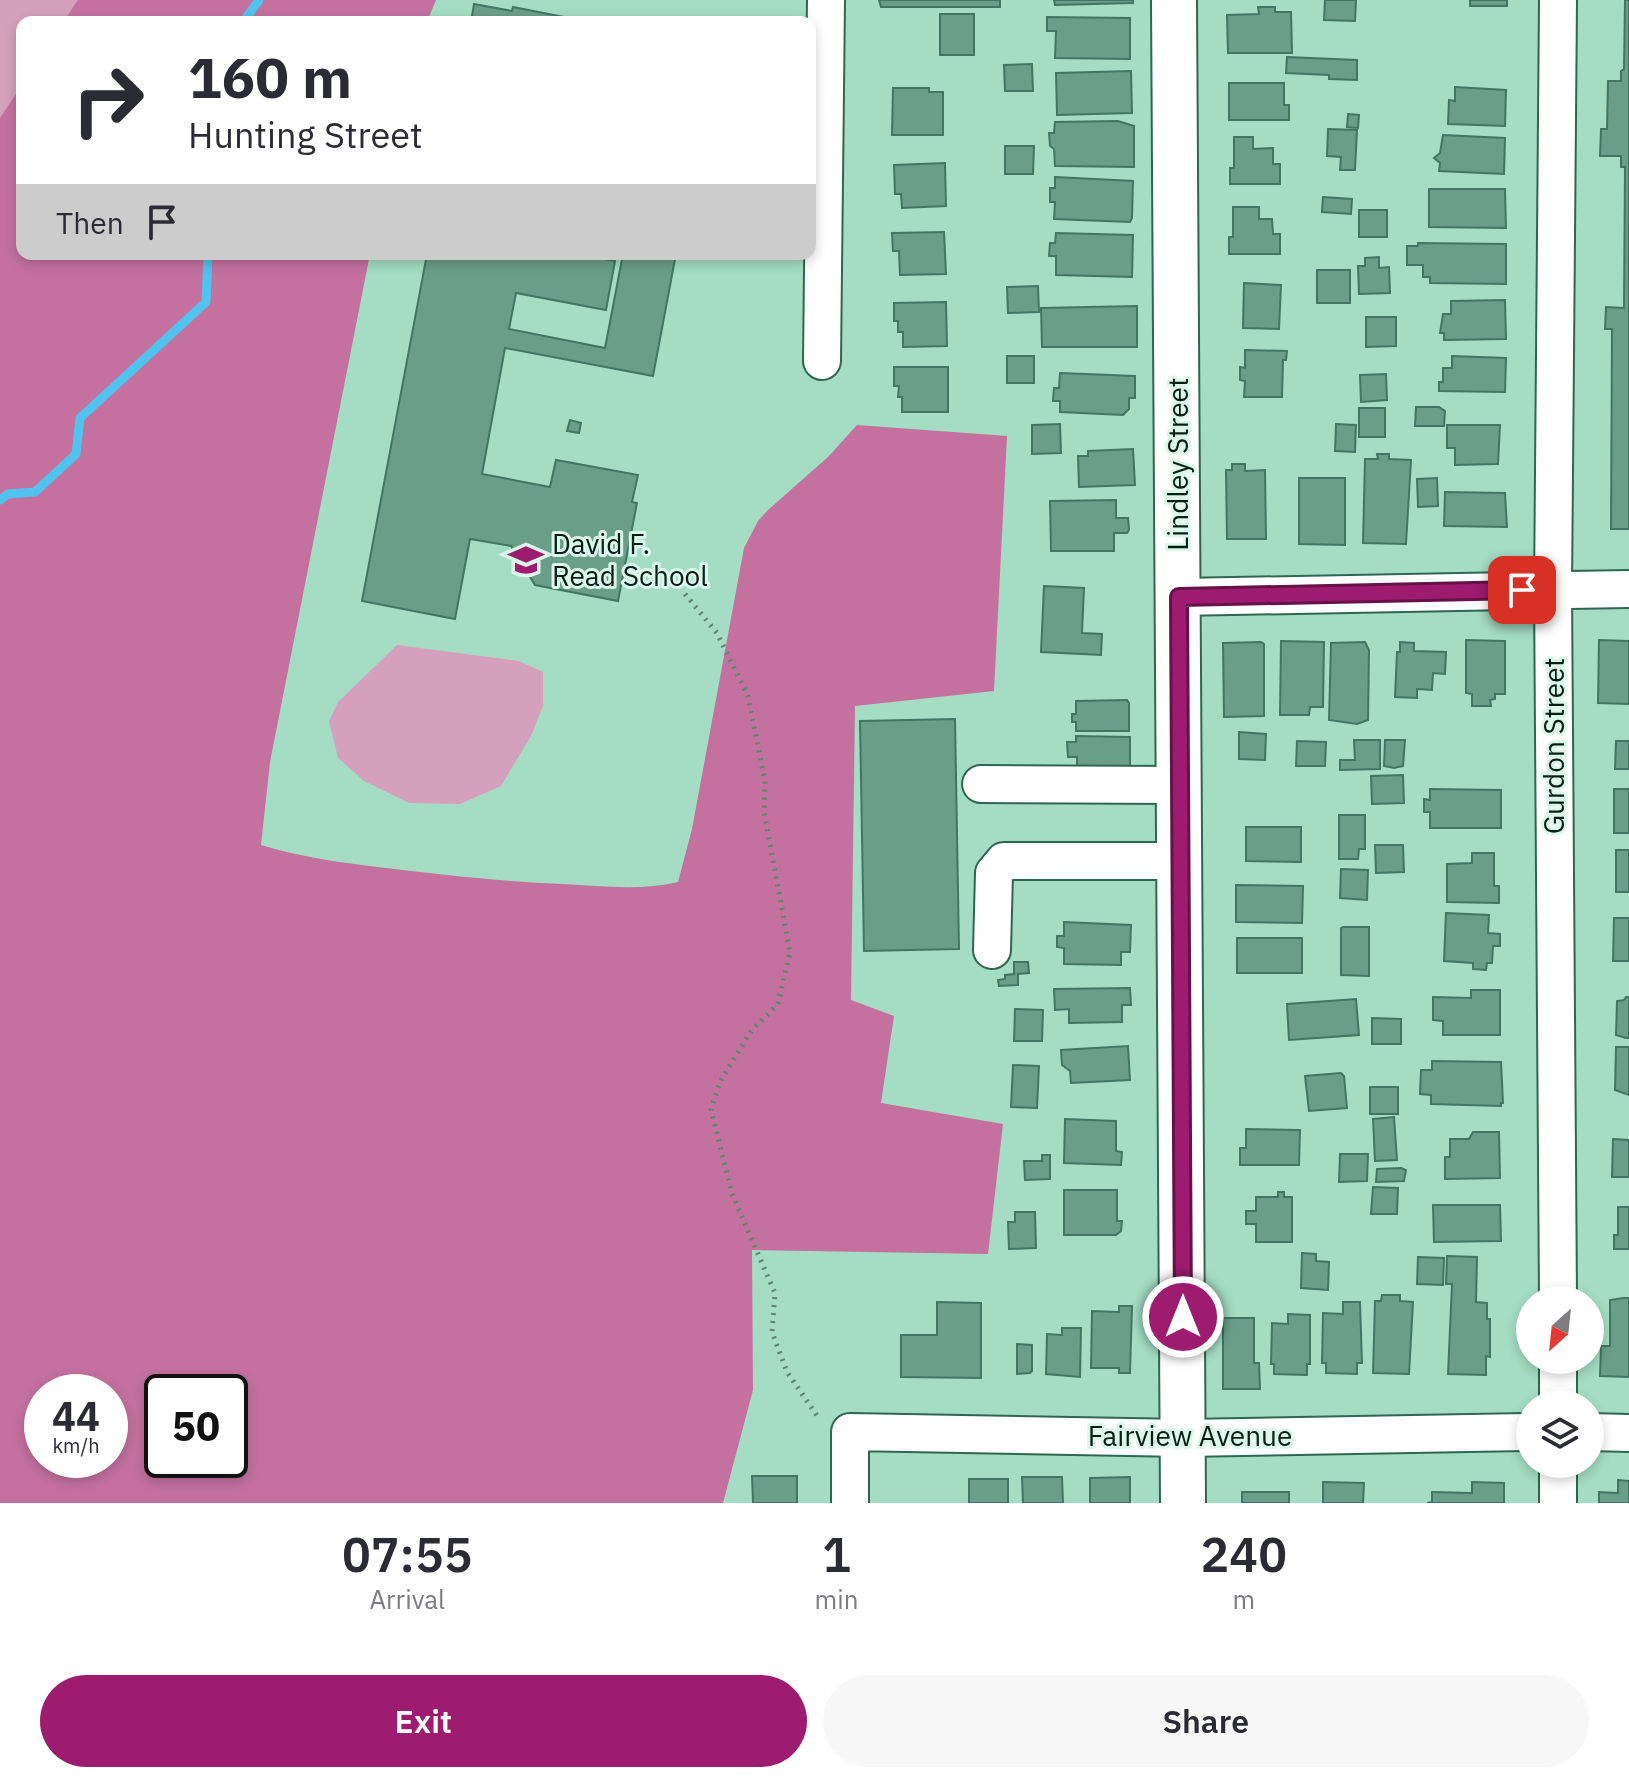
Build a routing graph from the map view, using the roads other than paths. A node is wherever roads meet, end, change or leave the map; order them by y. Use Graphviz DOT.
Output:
graph roads {
  1 [pos="826,0"];
  2 [pos="1174,0"];
  3 [pos="1558,0"];
  4 [pos="822,361"];
  5 [pos="1629,589"];
  6 [pos="1553,590"];
  7 [pos="1179,597"];
  8 [pos="981,784"];
  9 [pos="1180,785"];
  10 [pos="1180,861"];
  11 [pos="992,950"];
  12 [pos="1558,1286"];
  13 [pos="1516,1432"];
  14 [pos="1604,1432"];
  15 [pos="1629,1433"];
  16 [pos="1184,1438"];
  17 [pos="1558,1478"];
  18 [pos="850,1503"];
  19 [pos="1183,1503"];
  20 [pos="1558,1503"];
  1 -- 4 [label="street"];
  2 -- 7 [label="main road, Lindley Street"];
  3 -- 6 [label="street, Gurdon Street"];
  5 -- 6 [label="street"];
  6 -- 7 [label="street"];
  6 -- 12 [label="street, Gurdon Street"];
  7 -- 9 [label="main road, Lindley Street"];
  8 -- 9 [label="street"];
  9 -- 10 [label="main road, Lindley Street"];
  10 -- 11 [label="street"];
  10 -- 16 [label="main road, Lindley Street"];
  13 -- 16 [label="street, Fairview Avenue"];
  14 -- 15 [label="street"];
  16 -- 18 [label="street, Fairview Avenue"];
  16 -- 19 [label="main road, Lindley Street"];
  17 -- 20 [label="street"];
}
